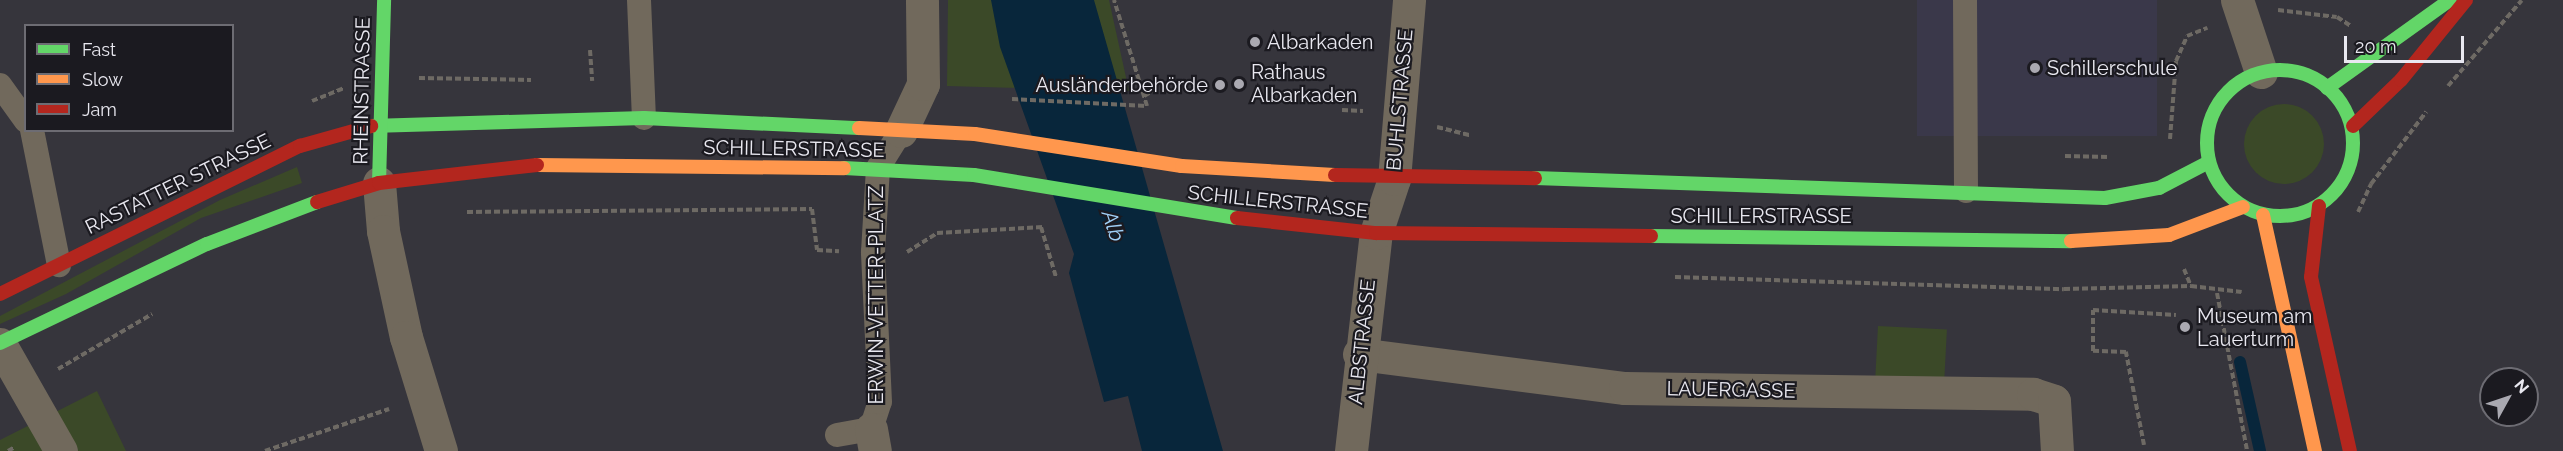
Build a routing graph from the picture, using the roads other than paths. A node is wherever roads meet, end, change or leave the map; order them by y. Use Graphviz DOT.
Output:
graph roads {
  1 [pos="384,0"];
  2 [pos="639,0"];
  3 [pos="922,0"];
  4 [pos="1409,0"];
  5 [pos="1965,0"];
  6 [pos="2237,0"];
  7 [pos="2450,0"];
  8 [pos="2466,0"];
  9 [pos="2262,72"];
  10 [pos="0,85"];
  11 [pos="2327,88"];
  12 [pos="24,118"];
  13 [pos="644,118"];
  14 [pos="380,123"];
  15 [pos="2353,126"];
  16 [pos="901,131"];
  17 [pos="32,132"];
  18 [pos="2209,162"];
  19 [pos="878,168"];
  20 [pos="1394,179"];
  21 [pos="379,183"];
  22 [pos="1966,191"];
  23 [pos="2319,206"];
  24 [pos="2243,207"];
  25 [pos="2263,215"];
  26 [pos="1376,233"];
  27 [pos="59,265"];
  28 [pos="0,294"];
  29 [pos="0,344"];
  30 [pos="1359,354"];
  31 [pos="837,435"];
  32 [pos="873,440"];
  33 [pos="53,442"];
  34 [pos="441,451"];
  35 [pos="1351,451"];
  36 [pos="2057,451"];
  37 [pos="2315,451"];
  38 [pos="2350,451"];
  1 -- 14 [label="main road, RHEINSTRASSE"];
  2 -- 13 [label="lane"];
  3 -- 16 [label="street"];
  4 -- 20 [label="street, BUHLSTRASSE"];
  5 -- 22 [label="lane"];
  6 -- 9 [label="street"];
  7 -- 11 [label="main road"];
  8 -- 15 [label="main road"];
  9 -- 11 [label="main road"];
  9 -- 18 [label="main road"];
  10 -- 12 [label="lane"];
  11 -- 15 [label="main road"];
  13 -- 14 [label="main road, SCHILLERSTRASSE"];
  13 -- 16 [label="main road, SCHILLERSTRASSE"];
  14 -- 21 [label="main road, RHEINSTRASSE"];
  14 -- 27 [label="main road, RASTATTER STRASSE"];
  15 -- 23 [label="main road"];
  16 -- 19 [label="lane, ERWIN-VETTER-PLATZ"];
  16 -- 20 [label="main road, SCHILLERSTRASSE"];
  17 -- 27 [label="lane"];
  18 -- 22 [label="main road, SCHILLERSTRASSE"];
  18 -- 24 [label="main road"];
  19 -- 21 [label="main road, SCHILLERSTRASSE"];
  19 -- 26 [label="main road, SCHILLERSTRASSE"];
  19 -- 32 [label="lane, ERWIN-VETTER-PLATZ"];
  20 -- 22 [label="main road, SCHILLERSTRASSE"];
  20 -- 26 [label="street, BUHLSTRASSE"];
  21 -- 29 [label="main road"];
  21 -- 34 [label="street"];
  23 -- 25 [label="main road"];
  23 -- 38 [label="main road"];
  24 -- 25 [label="main road"];
  24 -- 26 [label="main road, SCHILLERSTRASSE"];
  25 -- 37 [label="main road"];
  26 -- 30 [label="street, ALBSTRASSE"];
  27 -- 28 [label="main road, RASTATTER STRASSE"];
  29 -- 33 [label="street"];
  30 -- 35 [label="street, ALBSTRASSE"];
  30 -- 36 [label="street, LAUERGASSE"];
  31 -- 32 [label="lane, ERWIN-VETTER-PLATZ"];
}
